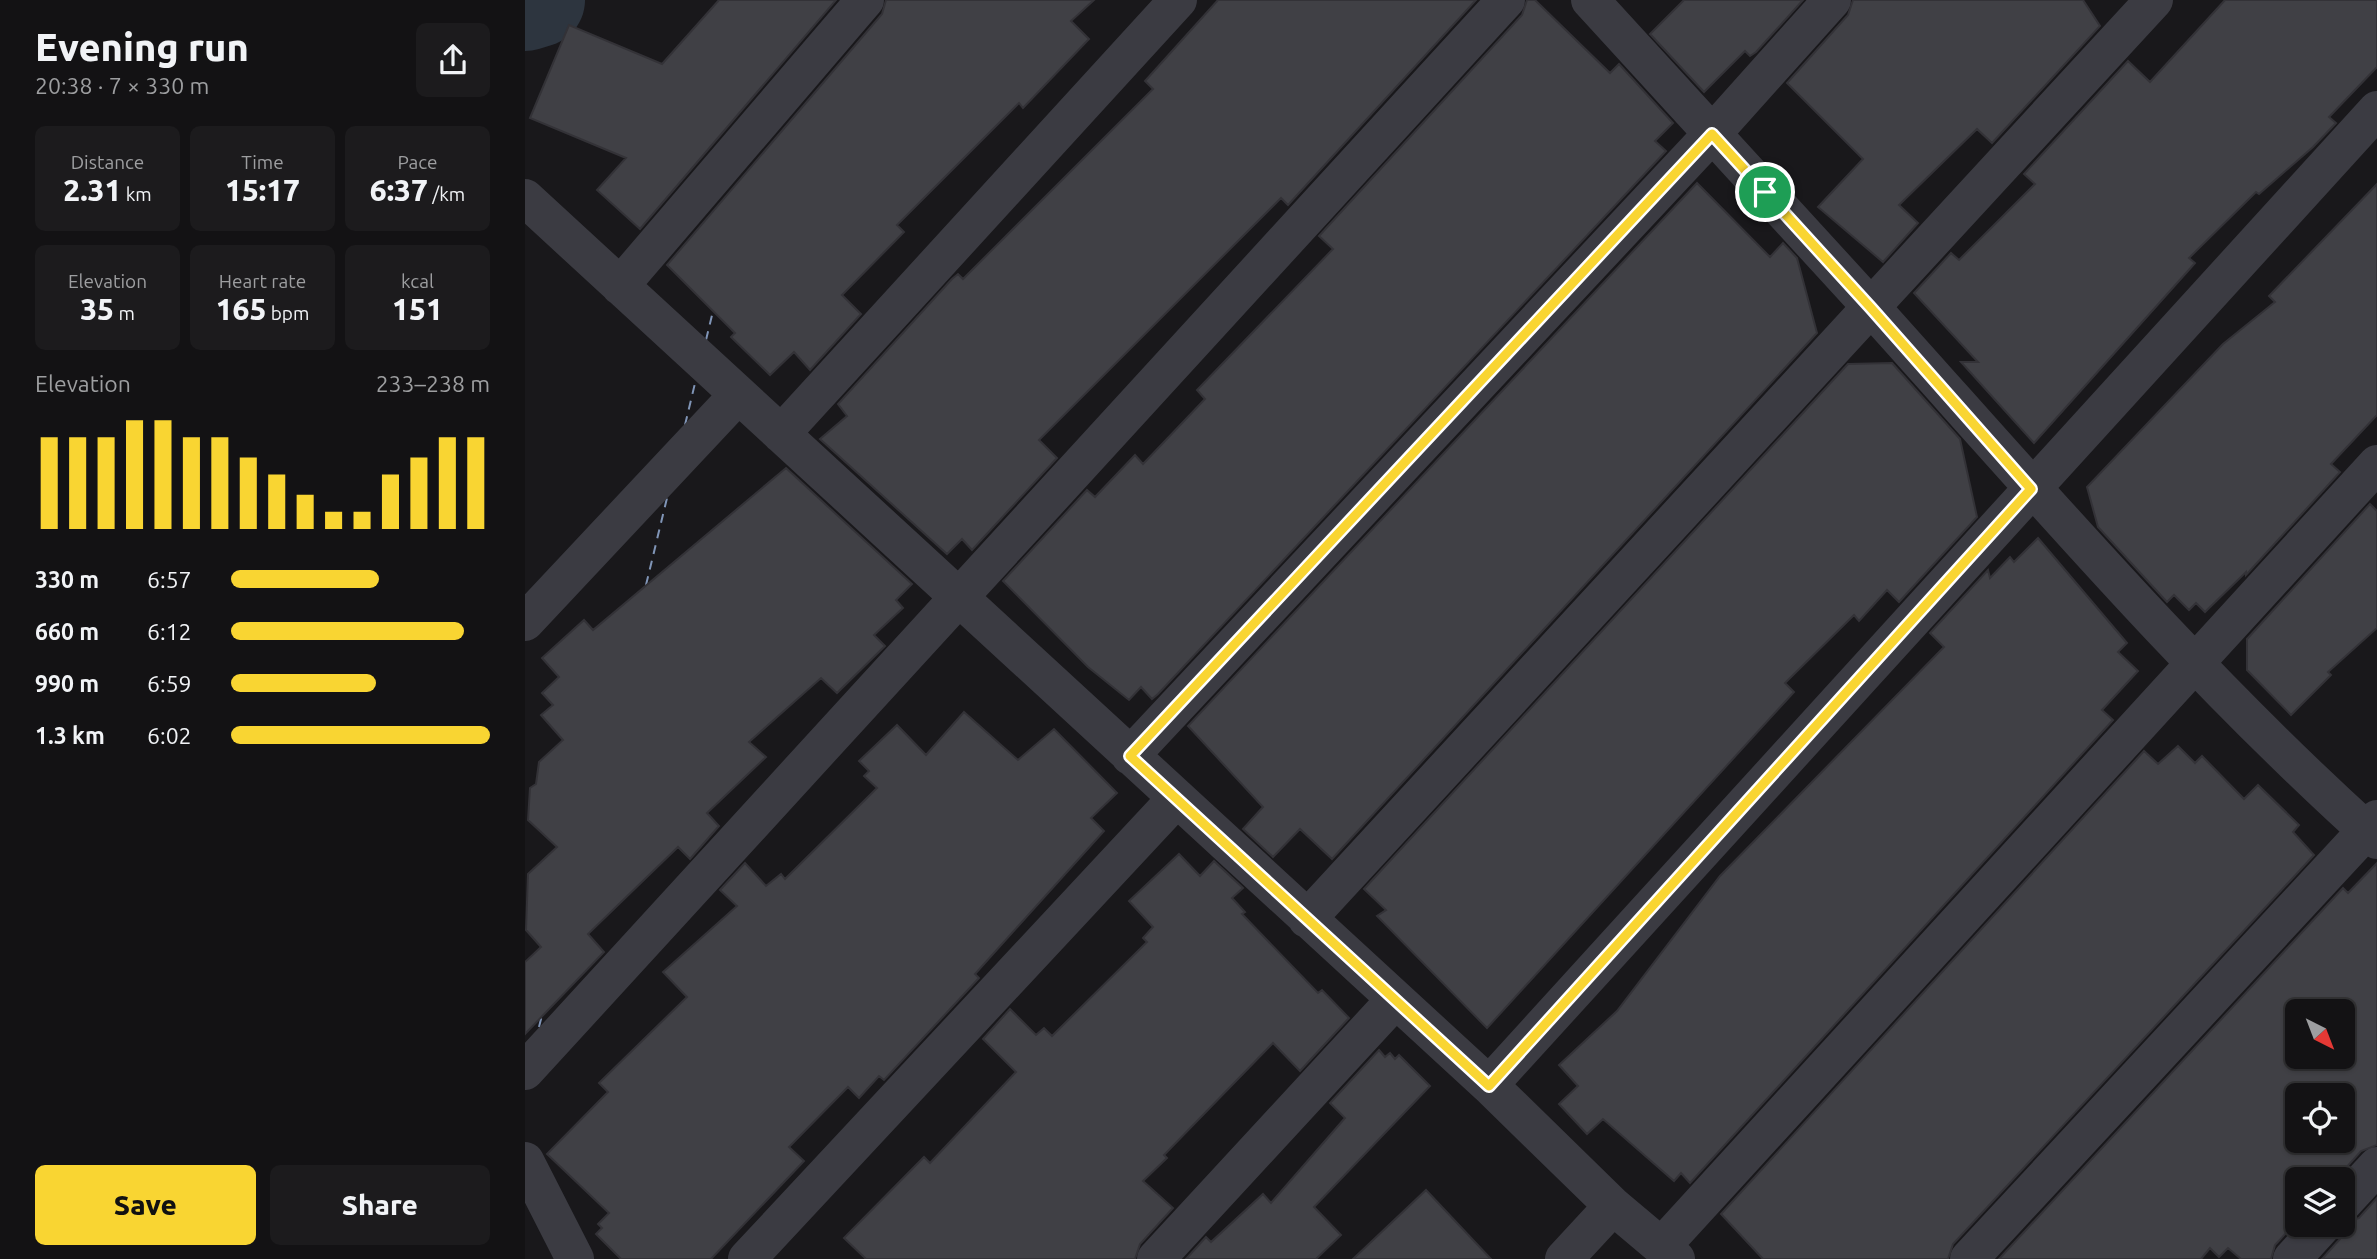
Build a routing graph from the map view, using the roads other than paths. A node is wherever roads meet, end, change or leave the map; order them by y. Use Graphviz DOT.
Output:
graph roads {
  1 [pos="865,0"];
  2 [pos="1178,0"];
  3 [pos="1506,0"];
  4 [pos="1590,0"];
  5 [pos="1832,0"];
  6 [pos="2154,0"];
  7 [pos="2377,110"];
  8 [pos="1712,134"];
  9 [pos="525,198"];
  10 [pos="620,286"];
  11 [pos="1871,308"];
  12 [pos="738,395"];
  13 [pos="781,434"];
  14 [pos="2377,464"];
  15 [pos="2031,489"];
  16 [pos="957,597"];
  17 [pos="525,622"];
  18 [pos="2195,663"];
  19 [pos="1130,756"];
  20 [pos="1176,799"];
  21 [pos="2374,830"];
  22 [pos="1307,919"];
  23 [pos="1395,1000"];
  24 [pos="525,1071"];
  25 [pos="1489,1086"];
  26 [pos="525,1161"];
  27 [pos="2377,1166"];
  28 [pos="2355,1190"];
  29 [pos="1613,1206"];
  30 [pos="2312,1237"];
  31 [pos="1669,1252"];
  32 [pos="575,1259"];
  33 [pos="747,1259"];
  34 [pos="1156,1259"];
  35 [pos="1564,1259"];
  36 [pos="1969,1259"];
  37 [pos="2292,1259"];
  1 -- 10 [label="street"];
  2 -- 13 [label="street"];
  3 -- 16 [label="street"];
  4 -- 8 [label="street"];
  5 -- 8 [label="street"];
  6 -- 11 [label="street"];
  7 -- 15 [label="street"];
  8 -- 11 [label="street"];
  8 -- 19 [label="street"];
  9 -- 10 [label="street"];
  10 -- 12 [label="street"];
  11 -- 15 [label="street"];
  11 -- 22 [label="street"];
  12 -- 13 [label="street"];
  12 -- 17 [label="street"];
  13 -- 16 [label="street"];
  14 -- 18 [label="street"];
  15 -- 18 [label="street"];
  15 -- 25 [label="street"];
  16 -- 19 [label="street"];
  16 -- 24 [label="street"];
  18 -- 21 [label="street"];
  18 -- 31 [label="street"];
  19 -- 20 [label="street"];
  20 -- 22 [label="street"];
  20 -- 33 [label="street"];
  21 -- 36 [label="street"];
  22 -- 23 [label="street"];
  23 -- 25 [label="street"];
  23 -- 34 [label="street"];
  25 -- 29 [label="street"];
  26 -- 32 [label="street"];
  27 -- 28 [label="street"];
  29 -- 31 [label="street"];
  29 -- 35 [label="street"];
  30 -- 37 [label="street"];
}
